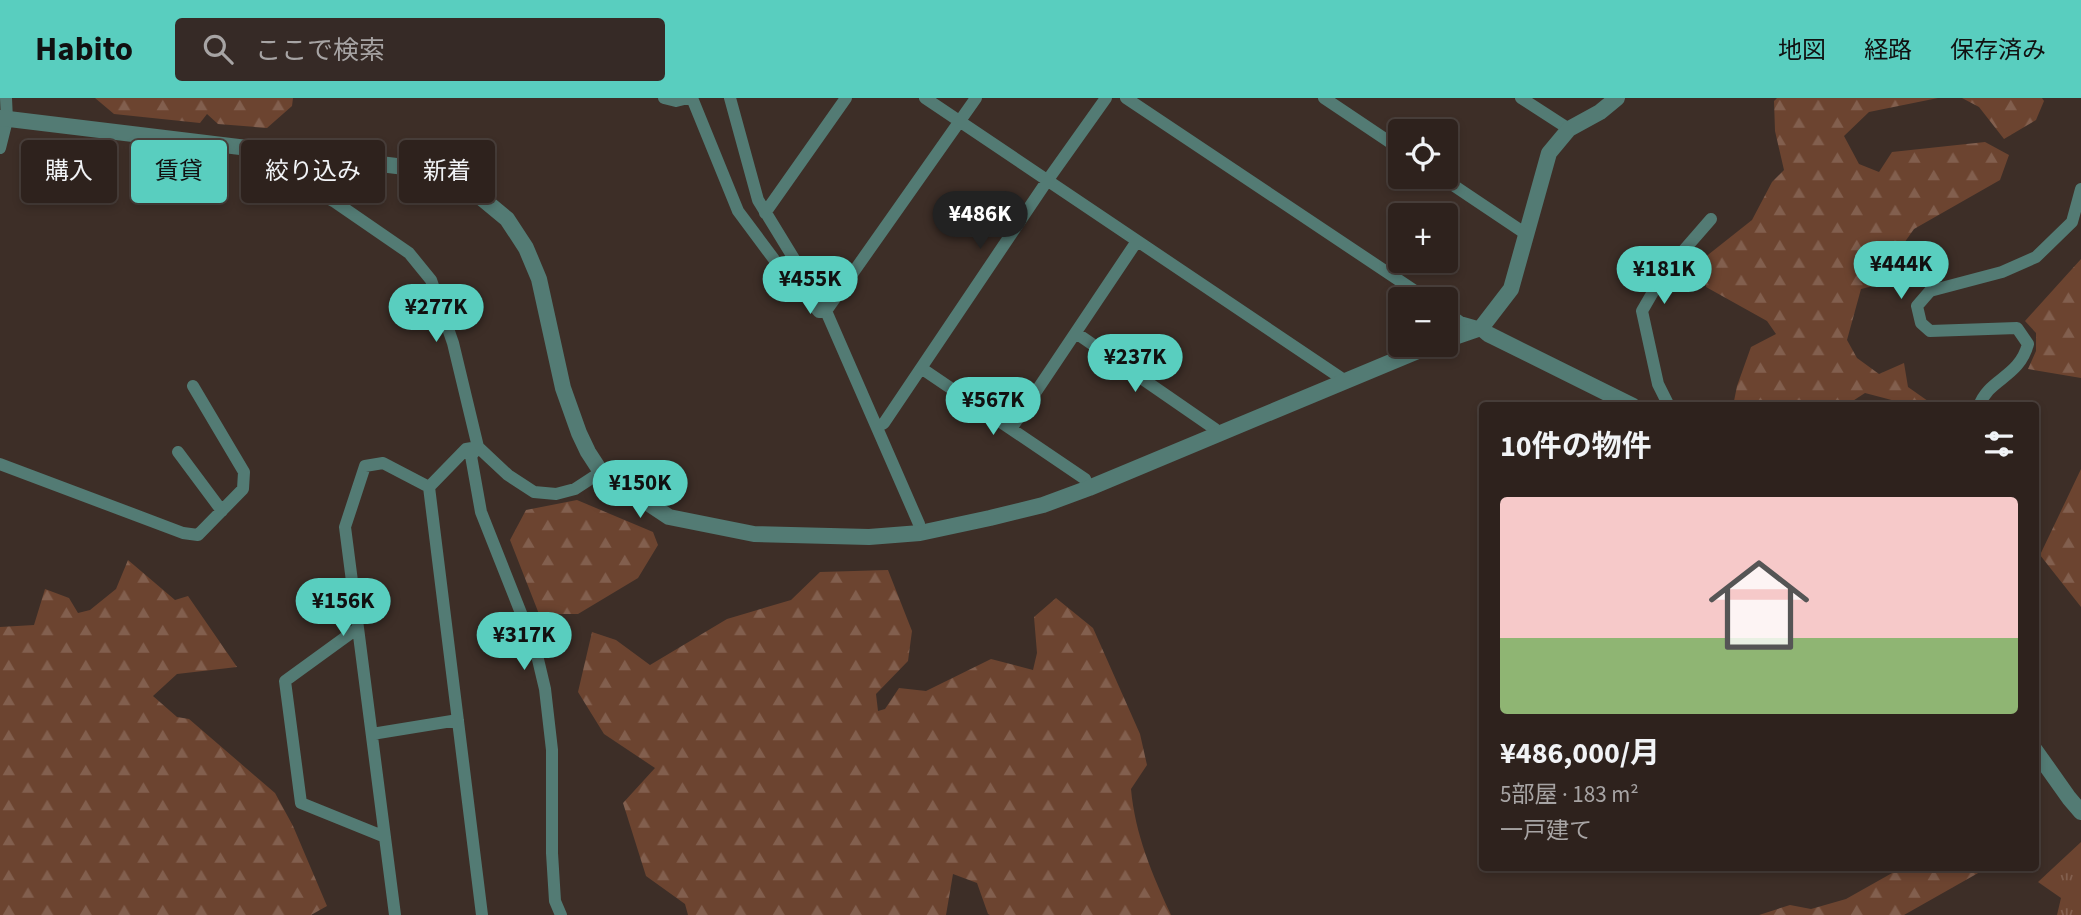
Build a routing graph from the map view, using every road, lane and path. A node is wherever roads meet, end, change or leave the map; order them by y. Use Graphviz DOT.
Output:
graph roads {
  1 [pos="6,98"];
  2 [pos="664,98"];
  3 [pos="690,98"];
  4 [pos="730,98"];
  5 [pos="846,98"];
  6 [pos="925,98"];
  7 [pos="976,98"];
  8 [pos="1106,98"];
  9 [pos="1126,98"];
  10 [pos="1324,98"];
  11 [pos="1521,98"];
  12 [pos="1618,98"];
  13 [pos="3,119"];
  14 [pos="960,122"];
  15 [pos="1569,129"];
  16 [pos="1388,141"];
  17 [pos="0,148"];
  18 [pos="241,148"];
  19 [pos="385,165"];
  20 [pos="1047,181"];
  21 [pos="1458,188"];
  22 [pos="2081,189"];
  23 [pos="336,203"];
  24 [pos="765,213"];
  25 [pos="1710,219"];
  26 [pos="1526,233"];
  27 [pos="1137,241"];
  28 [pos="1409,287"];
  29 [pos="827,311"];
  30 [pos="1458,321"];
  31 [pos="1481,328"];
  32 [pos="1076,332"];
  33 [pos="1458,336"];
  34 [pos="1404,357"];
  35 [pos="921,368"];
  36 [pos="1347,382"];
  37 [pos="193,386"];
  38 [pos="1627,402"];
  39 [pos="1667,402"];
  40 [pos="1980,402"];
  41 [pos="877,427"];
  42 [pos="1011,429"];
  43 [pos="1218,435"];
  44 [pos="478,447"];
  45 [pos="178,452"];
  46 [pos="0,464"];
  47 [pos="601,472"];
  48 [pos="429,487"];
  49 [pos="1089,488"];
  50 [pos="222,511"];
  51 [pos="920,533"];
  52 [pos="358,628"];
  53 [pos="458,720"];
  54 [pos="372,734"];
  55 [pos="2039,756"];
  56 [pos="2081,812"];
  57 [pos="385,837"];
  58 [pos="395,915"];
  59 [pos="482,915"];
  60 [pos="561,915"];
  1 -- 13 [label="street"];
  2 -- 3 [label="street"];
  3 -- 29 [label="street"];
  4 -- 24 [label="street"];
  5 -- 24 [label="street"];
  6 -- 14 [label="street"];
  7 -- 14 [label="street"];
  8 -- 20 [label="street"];
  9 -- 28 [label="street"];
  10 -- 16 [label="street"];
  11 -- 15 [label="street"];
  12 -- 15 [label="street"];
  13 -- 17 [label="street"];
  13 -- 18 [label="street"];
  14 -- 20 [label="street"];
  14 -- 29 [label="street"];
  15 -- 26 [label="street"];
  19 -- 47 [label="street"];
  20 -- 27 [label="street"];
  20 -- 35 [label="street"];
  21 -- 26 [label="street"];
  22 -- 40 [label="street"];
  23 -- 44 [label="street"];
  24 -- 29 [label="street"];
  25 -- 39 [label="street"];
  26 -- 31 [label="street"];
  27 -- 32 [label="street"];
  27 -- 36 [label="street"];
  29 -- 41 [label="street"];
  30 -- 31 [label="street"];
  31 -- 33 [label="street"];
  31 -- 38 [label="street"];
  32 -- 42 [label="street"];
  32 -- 43 [label="street"];
  34 -- 36 [label="street"];
  35 -- 41 [label="street"];
  35 -- 42 [label="street"];
  36 -- 43 [label="street"];
  37 -- 50 [label="street"];
  41 -- 51 [label="street"];
  42 -- 49 [label="street"];
  43 -- 49 [label="street"];
  44 -- 47 [label="street"];
  44 -- 48 [label="street"];
  44 -- 60 [label="street"];
  45 -- 50 [label="street"];
  46 -- 50 [label="street"];
  47 -- 51 [label="street"];
  48 -- 52 [label="street"];
  48 -- 53 [label="street"];
  49 -- 51 [label="street"];
  52 -- 54 [label="street"];
  52 -- 57 [label="street"];
  53 -- 54 [label="street"];
  53 -- 59 [label="street"];
  54 -- 57 [label="street"];
  55 -- 56 [label="street"];
  57 -- 58 [label="street"];
}
